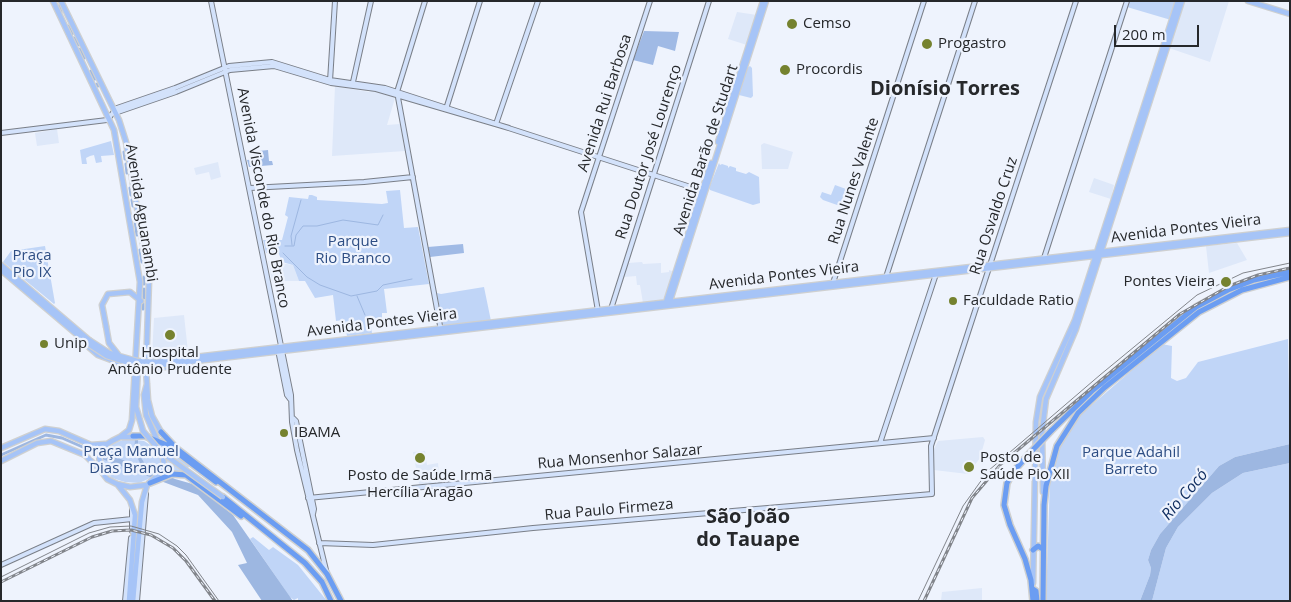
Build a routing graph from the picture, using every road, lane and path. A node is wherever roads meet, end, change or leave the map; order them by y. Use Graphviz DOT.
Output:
graph roads {
  1 [pos="53,1"];
  2 [pos="61,1"];
  3 [pos="211,1"];
  4 [pos="335,1"];
  5 [pos="371,1"];
  6 [pos="425,1"];
  7 [pos="480,1"];
  8 [pos="538,1"];
  9 [pos="650,1"];
  10 [pos="709,1"];
  11 [pos="765,1"];
  12 [pos="924,1"];
  13 [pos="975,1"];
  14 [pos="1076,1"];
  15 [pos="1127,1"];
  16 [pos="1180,1"];
  17 [pos="1248,1"];
  18 [pos="1290,14"];
  19 [pos="225,69"];
  20 [pos="330,82"];
  21 [pos="353,82"];
  22 [pos="372,87"];
  23 [pos="397,94"];
  24 [pos="446,109"];
  25 [pos="115,112"];
  26 [pos="109,117"];
  27 [pos="496,125"];
  28 [pos="1,133"];
  29 [pos="600,157"];
  30 [pos="653,174"];
  31 [pos="412,177"];
  32 [pos="250,188"];
  33 [pos="704,191"];
  34 [pos="1290,232"];
  35 [pos="1098,254"];
  36 [pos="1044,260"];
  37 [pos="1,265"];
  38 [pos="990,266"];
  39 [pos="1,270"];
  40 [pos="939,270"];
  41 [pos="1290,272"];
  42 [pos="935,275"];
  43 [pos="1290,277"];
  44 [pos="885,279"];
  45 [pos="834,283"];
  46 [pos="141,300"];
  47 [pos="668,303"];
  48 [pos="611,309"];
  49 [pos="598,312"];
  50 [pos="1075,324"];
  51 [pos="441,330"];
  52 [pos="80,332"];
  53 [pos="81,338"];
  54 [pos="88,341"];
  55 [pos="280,349"];
  56 [pos="119,356"];
  57 [pos="136,356"];
  58 [pos="213,357"];
  59 [pos="130,359"];
  60 [pos="146,359"];
  61 [pos="158,359"];
  62 [pos="195,359"];
  63 [pos="114,361"];
  64 [pos="128,365"];
  65 [pos="159,368"];
  66 [pos="146,370"];
  67 [pos="137,371"];
  68 [pos="147,382"];
  69 [pos="161,432"];
  70 [pos="133,436"];
  71 [pos="120,437"];
  72 [pos="934,438"];
  73 [pos="158,441"];
  74 [pos="880,443"];
  75 [pos="107,444"];
  76 [pos="1,448"];
  77 [pos="160,448"];
  78 [pos="1,461"];
  79 [pos="101,471"];
  80 [pos="117,484"];
  81 [pos="149,484"];
  82 [pos="225,487"];
  83 [pos="932,494"];
  84 [pos="223,497"];
  85 [pos="310,498"];
  86 [pos="132,504"];
  87 [pos="1044,506"];
  88 [pos="132,518"];
  89 [pos="115,520"];
  90 [pos="252,521"];
  91 [pos="132,526"];
  92 [pos="319,543"];
  93 [pos="132,545"];
  94 [pos="1043,549"];
  95 [pos="1033,550"];
  96 [pos="1,565"];
  97 [pos="328,574"];
  98 [pos="1032,589"];
  99 [pos="127,601"];
  100 [pos="135,601"];
  101 [pos="331,601"];
  102 [pos="341,601"];
  103 [pos="1033,601"];
  104 [pos="1037,601"];
  105 [pos="1042,601"];
  1 -- 26 [label="main road, Avenida Aguanambi"];
  2 -- 25 [label="main road, Avenida Aguanambi"];
  3 -- 19 [label="street, Avenida Visconde do Rio Branco"];
  4 -- 20 [label="street"];
  5 -- 21 [label="street"];
  6 -- 23 [label="street"];
  7 -- 24 [label="street"];
  8 -- 27 [label="street"];
  9 -- 29 [label="street, Avenida Rui Barbosa"];
  10 -- 30 [label="street, Rua Doutor José Lourenço"];
  11 -- 33 [label="main road, Avenida Barão de Studart"];
  12 -- 45 [label="street, Rua Nunes Valente"];
  13 -- 44 [label="street"];
  14 -- 38 [label="street, Rua Osvaldo Cruz"];
  15 -- 36 [label="street"];
  16 -- 35 [label="main road"];
  17 -- 18 [label="main road"];
  19 -- 20 [label="street"];
  19 -- 25 [label="street"];
  19 -- 32 [label="street, Avenida Visconde do Rio Branco"];
  20 -- 21 [label="street"];
  20 -- 22 [label="street"];
  21 -- 22 [label="street"];
  22 -- 23 [label="street"];
  23 -- 24 [label="street"];
  23 -- 31 [label="street"];
  24 -- 27 [label="street"];
  25 -- 26 [label="street"];
  25 -- 60 [label="main road, Avenida Aguanambi"];
  26 -- 28 [label="street"];
  26 -- 46 [label="main road, Avenida Aguanambi"];
  27 -- 29 [label="street"];
  29 -- 30 [label="street"];
  29 -- 49 [label="street, Avenida Rui Barbosa"];
  30 -- 33 [label="street"];
  30 -- 48 [label="street, Rua Doutor José Lourenço"];
  31 -- 32 [label="street"];
  31 -- 51 [label="street"];
  32 -- 55 [label="street, Avenida Visconde do Rio Branco"];
  33 -- 47 [label="main road, Avenida Barão de Studart"];
  34 -- 35 [label="main road, Avenida Pontes Vieira"];
  35 -- 36 [label="main road, Avenida Pontes Vieira"];
  35 -- 50 [label="main road"];
  36 -- 38 [label="main road, Avenida Pontes Vieira"];
  37 -- 52 [label="main road"];
  38 -- 40 [label="main road, Avenida Pontes Vieira"];
  38 -- 42 [label="main road, Avenida Pontes Vieira"];
  38 -- 72 [label="street, Rua Osvaldo Cruz"];
  39 -- 53 [label="main road"];
  40 -- 42 [label="street"];
  40 -- 44 [label="main road, Avenida Pontes Vieira"];
  41 -- 98 [label="highway, bridge"];
  42 -- 44 [label="main road, Avenida Pontes Vieira"];
  42 -- 74 [label="street"];
  43 -- 87 [label="highway"];
  44 -- 45 [label="main road, Avenida Pontes Vieira"];
  44 -- 47 [label="main road, Avenida Pontes Vieira"];
  45 -- 47 [label="main road, Avenida Pontes Vieira"];
  46 -- 56 [label="main road, bridge"];
  46 -- 57 [label="main road, Avenida Aguanambi"];
  47 -- 48 [label="main road, Avenida Pontes Vieira"];
  47 -- 49 [label="main road, Avenida Pontes Vieira"];
  48 -- 49 [label="main road, Avenida Pontes Vieira"];
  49 -- 51 [label="main road, Avenida Pontes Vieira"];
  50 -- 87 [label="main road"];
  50 -- 95 [label="main road"];
  51 -- 55 [label="main road, Avenida Pontes Vieira"];
  52 -- 54 [label="main road"];
  52 -- 56 [label="main road"];
  53 -- 54 [label="main road"];
  53 -- 63 [label="main road"];
  54 -- 56 [label="main road, bridge"];
  54 -- 62 [label="main road, bridge"];
  55 -- 58 [label="main road, Avenida Pontes Vieira"];
  55 -- 85 [label="street, Avenida Visconde do Rio Branco"];
  56 -- 59 [label="main road"];
  56 -- 62 [label="main road, bridge"];
  56 -- 63 [label="main road"];
  57 -- 59 [label="main road"];
  57 -- 67 [label="main road, Avenida Aguanambi"];
  58 -- 61 [label="main road"];
  58 -- 62 [label="main road"];
  58 -- 65 [label="main road"];
  59 -- 64 [label="main road"];
  60 -- 61 [label="main road"];
  60 -- 66 [label="main road, Avenida Aguanambi"];
  61 -- 65 [label="main road"];
  63 -- 64 [label="main road"];
  64 -- 67 [label="main road"];
  65 -- 66 [label="main road"];
  66 -- 68 [label="main road, Avenida Aguanambi"];
  67 -- 71 [label="main road, Avenida Aguanambi"];
  67 -- 84 [label="main road, bridge"];
  68 -- 69 [label="main road, Avenida Aguanambi"];
  68 -- 73 [label="main road, Avenida Aguanambi"];
  69 -- 82 [label="highway"];
  70 -- 71 [label="main road"];
  70 -- 73 [label="highway"];
  70 -- 77 [label="main road"];
  71 -- 75 [label="main road"];
  72 -- 74 [label="street, Rua Monsenhor Salazar"];
  72 -- 83 [label="street, Rua Osvaldo Cruz"];
  73 -- 77 [label="main road, Avenida Aguanambi"];
  73 -- 82 [label="highway"];
  74 -- 85 [label="street, Rua Monsenhor Salazar"];
  75 -- 76 [label="main road"];
  75 -- 79 [label="main road"];
  77 -- 81 [label="main road"];
  78 -- 79 [label="main road"];
  79 -- 80 [label="main road"];
  80 -- 81 [label="main road"];
  80 -- 86 [label="main road"];
  81 -- 90 [label="highway"];
  81 -- 100 [label="main road"];
  82 -- 97 [label="highway"];
  83 -- 92 [label="street, Rua Paulo Firmeza"];
  84 -- 90 [label="highway"];
  85 -- 92 [label="street, Avenida Visconde do Rio Branco"];
  86 -- 88 [label="street"];
  86 -- 93 [label="main road"];
  87 -- 94 [label="highway"];
  88 -- 89 [label="street"];
  88 -- 91 [label="street"];
  89 -- 91 [label="street"];
  89 -- 96 [label="street"];
  90 -- 101 [label="highway"];
  91 -- 93 [label="street"];
  92 -- 97 [label="street, Avenida Visconde do Rio Branco"];
  93 -- 99 [label="main road"];
  94 -- 95 [label="highway"];
  94 -- 105 [label="highway"];
  95 -- 98 [label="main road"];
  97 -- 102 [label="highway"];
  98 -- 103 [label="highway"];
  98 -- 104 [label="highway"];
}
